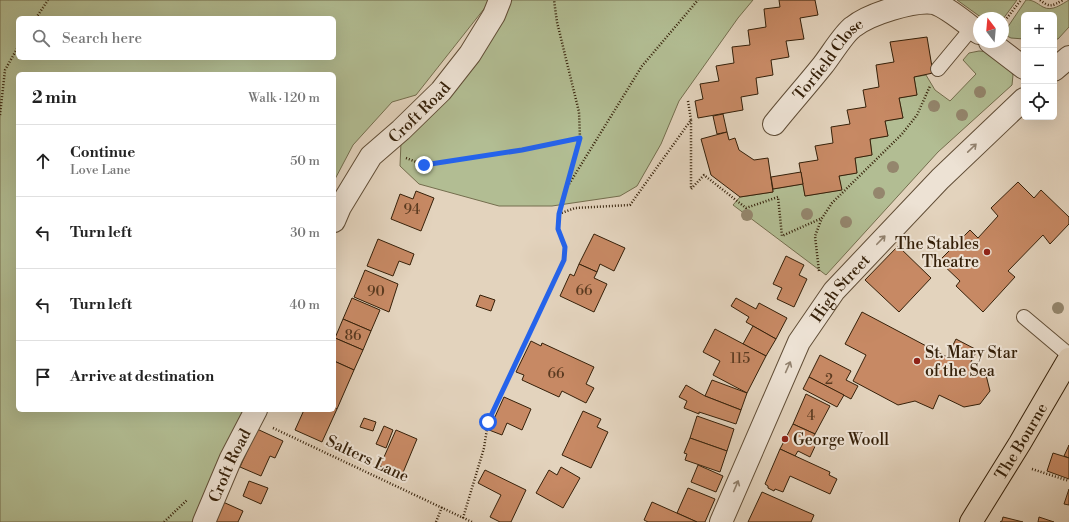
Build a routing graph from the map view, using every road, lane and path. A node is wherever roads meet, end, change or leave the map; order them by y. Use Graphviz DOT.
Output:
graph roads {
  1 [pos="48,0"];
  2 [pos="500,0"];
  3 [pos="554,0"];
  4 [pos="698,0"];
  5 [pos="1021,0"];
  6 [pos="1040,0"];
  7 [pos="1063,0"];
  8 [pos="932,1"];
  9 [pos="1009,15"];
  10 [pos="37,16"];
  11 [pos="973,29"];
  12 [pos="973,34"];
  13 [pos="998,48"];
  14 [pos="16,51"];
  15 [pos="1069,57"];
  16 [pos="1021,66"];
  17 [pos="1057,67"];
  18 [pos="938,69"];
  19 [pos="688,101"];
  20 [pos="1021,101"];
  21 [pos="0,115"];
  22 [pos="691,120"];
  23 [pos="774,124"];
  24 [pos="580,138"];
  25 [pos="380,148"];
  26 [pos="564,192"];
  27 [pos="559,214"];
  28 [pos="336,216"];
  29 [pos="822,218"];
  30 [pos="834,291"];
  31 [pos="1024,317"];
  32 [pos="1069,355"];
  33 [pos="1069,359"];
  34 [pos="254,414"];
  35 [pos="1009,461"];
  36 [pos="1069,481"];
  37 [pos="442,507"];
  38 [pos="463,518"];
  39 [pos="204,522"];
  40 [pos="436,522"];
  41 [pos="472,522"];
  42 [pos="721,522"];
  43 [pos="971,522"];
  1 -- 10 [label="path"];
  2 -- 25 [label="street, Croft Road"];
  3 -- 24 [label="path"];
  4 -- 26 [label="path"];
  5 -- 9 [label="path"];
  6 -- 7 [label="path"];
  8 -- 11 [label="street, Torfield Close"];
  8 -- 23 [label="street, Torfield Close"];
  12 -- 18 [label="lane"];
  13 -- 16 [label="street"];
  14 -- 21 [label="path"];
  15 -- 17 [label="street"];
  18 -- 29 [label="path"];
  19 -- 22 [label="path"];
  30 -- 20 [label="street, High Street, one-way"];
  22 -- 27 [label="path"];
  22 -- 29 [label="path"];
  24 -- 25 [label="path"];
  24 -- 26 [label="path"];
  25 -- 28 [label="street, Croft Road"];
  26 -- 27 [label="path"];
  27 -- 38 [label="path"];
  29 -- 30 [label="path"];
  42 -- 30 [label="street, High Street, one-way"];
  31 -- 32 [label="lane"];
  33 -- 35 [label="highway, The Bourne"];
  34 -- 37 [label="path, Salters Lane"];
  34 -- 39 [label="street, Croft Road"];
  35 -- 36 [label="path"];
  35 -- 43 [label="highway, The Bourne"];
  37 -- 38 [label="path, Salters Lane"];
  37 -- 40 [label="path"];
  38 -- 41 [label="path, Salters Lane"];
}
